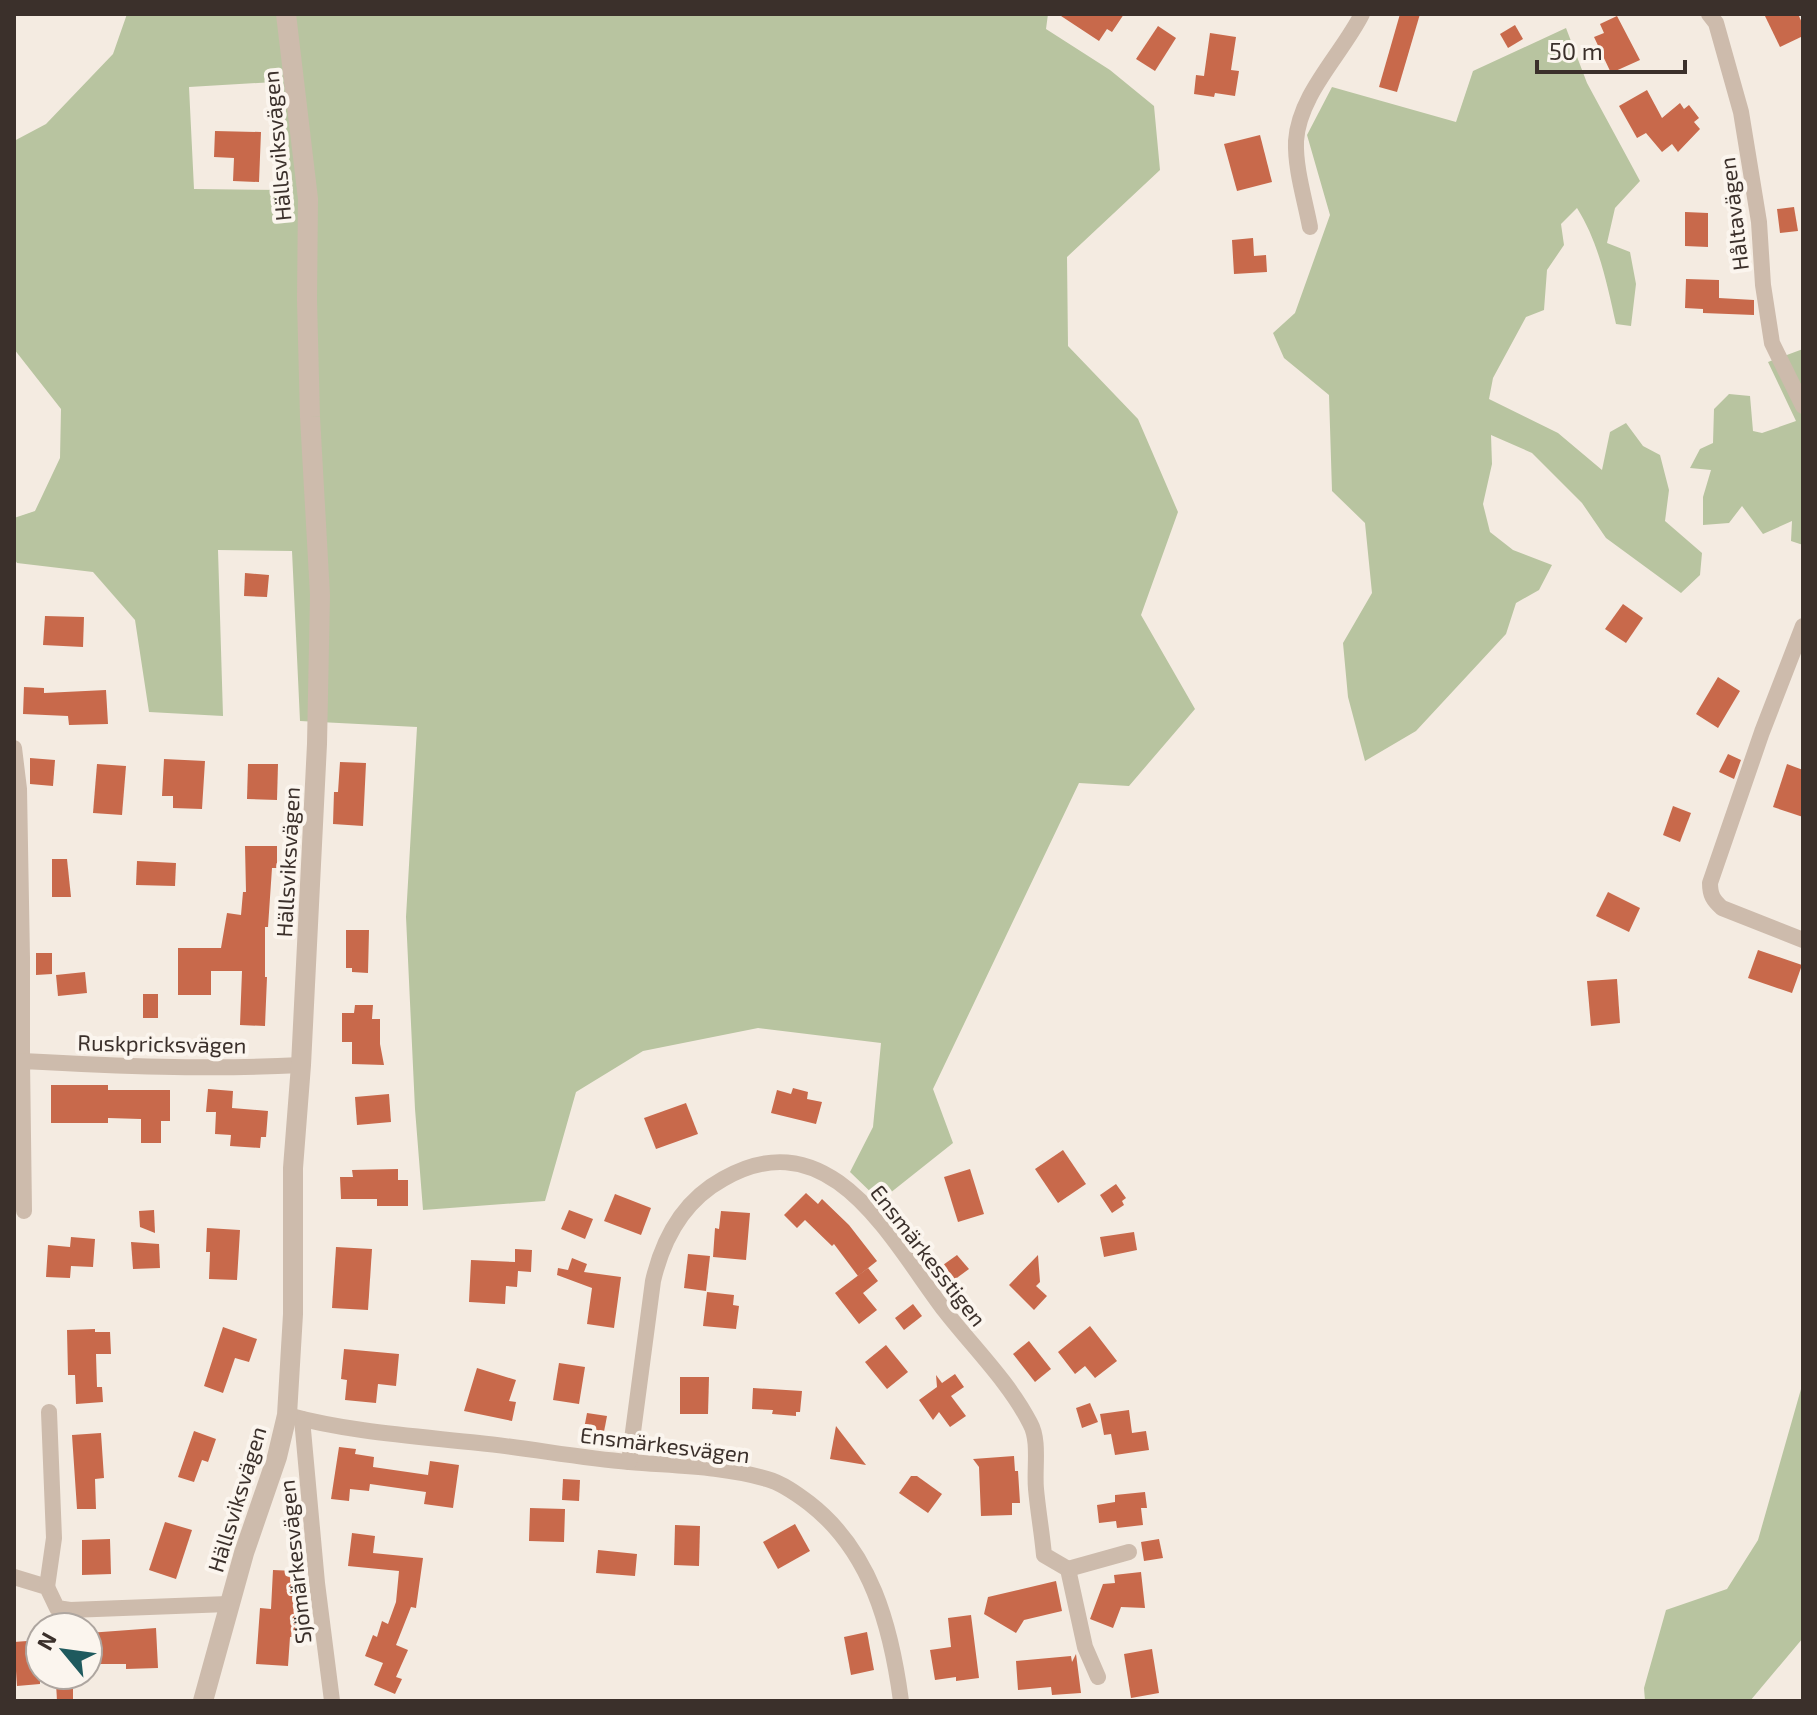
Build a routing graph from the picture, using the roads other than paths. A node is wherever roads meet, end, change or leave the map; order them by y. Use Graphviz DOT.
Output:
graph roads {
  1 [pos="286,14"];
  2 [pos="1362,14"];
  3 [pos="1709,14"];
  4 [pos="1310,227"];
  5 [pos="1803,406"];
  6 [pos="1803,626"];
  7 [pos="14,748"];
  8 [pos="1803,940"];
  9 [pos="18,955"];
  10 [pos="22,1061"];
  11 [pos="301,1065"];
  12 [pos="24,1211"];
  13 [pos="49,1412"];
  14 [pos="294,1417"];
  15 [pos="629,1462"];
  16 [pos="1129,1552"];
  17 [pos="1068,1569"];
  18 [pos="14,1577"];
  19 [pos="47,1587"];
  20 [pos="228,1604"];
  21 [pos="1098,1677"];
  22 [pos="203,1701"];
  23 [pos="332,1701"];
  24 [pos="901,1701"];
  1 -- 11 [label="street, Hällsviksvägen"];
  2 -- 4 [label="street"];
  3 -- 5 [label="street, Håltavägen"];
  6 -- 8 [label="street"];
  7 -- 9 [label="street"];
  9 -- 10 [label="street"];
  10 -- 11 [label="street, Ruskpricksvägen"];
  10 -- 12 [label="street"];
  11 -- 14 [label="street, Hällsviksvägen"];
  13 -- 19 [label="street"];
  14 -- 15 [label="street, Ensmärkesvägen"];
  14 -- 20 [label="street, Hällsviksvägen"];
  14 -- 23 [label="street, Sjömärkesvägen"];
  15 -- 17 [label="street, Ensmärkesstigen"];
  15 -- 24 [label="street, Ensmärkesvägen"];
  16 -- 17 [label="street"];
  17 -- 21 [label="street"];
  18 -- 19 [label="street"];
  19 -- 20 [label="street"];
  20 -- 22 [label="street, Hällsviksvägen"];
}
